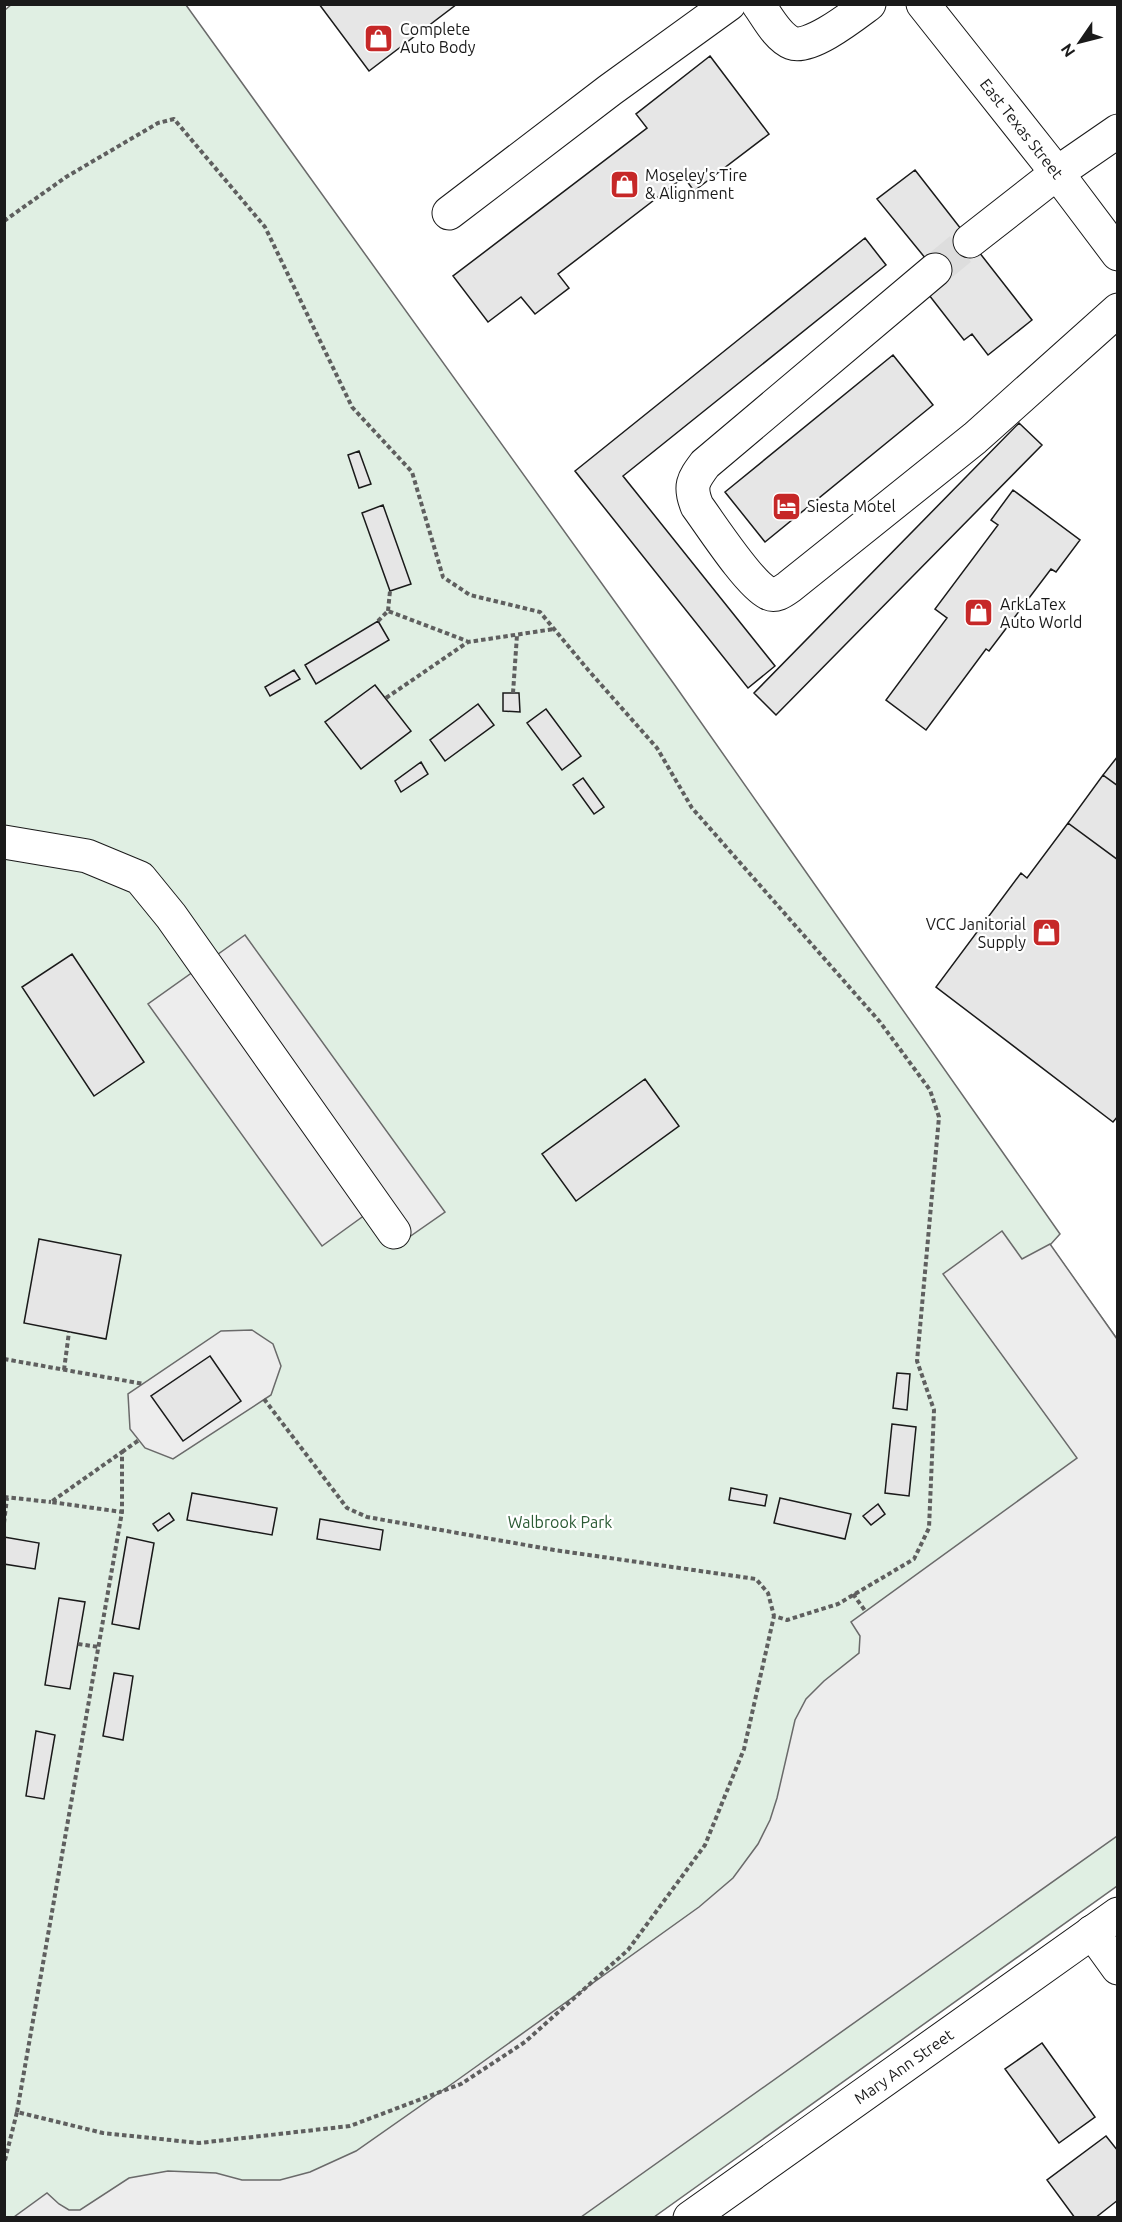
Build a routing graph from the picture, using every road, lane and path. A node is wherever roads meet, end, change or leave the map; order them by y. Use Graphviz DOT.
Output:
graph roads {
  1 [pos="729,4"];
  2 [pos="758,4"];
  3 [pos="869,4"];
  4 [pos="923,4"];
  5 [pos="1118,131"];
  6 [pos="1058,173"];
  7 [pos="449,213"];
  8 [pos="4,221"];
  9 [pos="970,241"];
  10 [pos="1118,254"];
  11 [pos="935,270"];
  12 [pos="1118,310"];
  13 [pos="390,591"];
  14 [pos="388,611"];
  15 [pos="378,621"];
  16 [pos="555,629"];
  17 [pos="517,635"];
  18 [pos="468,642"];
  19 [pos="513,693"];
  20 [pos="386,698"];
  21 [pos="4,842"];
  22 [pos="394,1232"];
  23 [pos="69,1332"];
  24 [pos="4,1359"];
  25 [pos="64,1370"];
  26 [pos="144,1384"];
  27 [pos="264,1399"];
  28 [pos="139,1440"];
  29 [pos="122,1452"];
  30 [pos="6,1498"];
  31 [pos="51,1502"];
  32 [pos="122,1512"];
  33 [pos="4,1524"];
  34 [pos="853,1594"];
  35 [pos="866,1612"];
  36 [pos="774,1616"];
  37 [pos="78,1644"];
  38 [pos="99,1647"];
  39 [pos="1105,1923"];
  40 [pos="1118,1968"];
  41 [pos="17,2112"];
  42 [pos="4,2164"];
  43 [pos="690,2217"];
  1 -- 7 [label="street"];
  2 -- 3 [label="street"];
  4 -- 6 [label="street, East Texas Street"];
  5 -- 6 [label="street"];
  6 -- 9 [label="street"];
  6 -- 10 [label="street, East Texas Street"];
  8 -- 16 [label="path"];
  11 -- 12 [label="street"];
  13 -- 14 [label="path"];
  14 -- 15 [label="path"];
  14 -- 18 [label="path"];
  16 -- 17 [label="path"];
  16 -- 34 [label="path"];
  17 -- 18 [label="path"];
  17 -- 19 [label="path"];
  18 -- 20 [label="path"];
  21 -- 22 [label="street"];
  23 -- 25 [label="path"];
  24 -- 25 [label="path"];
  25 -- 26 [label="path"];
  27 -- 36 [label="path"];
  28 -- 29 [label="path"];
  29 -- 31 [label="path"];
  29 -- 32 [label="path"];
  30 -- 31 [label="path"];
  30 -- 33 [label="path"];
  31 -- 32 [label="path"];
  32 -- 38 [label="path"];
  34 -- 35 [label="path"];
  34 -- 36 [label="path"];
  36 -- 41 [label="path"];
  37 -- 38 [label="path"];
  38 -- 41 [label="path"];
  39 -- 40 [label="street"];
  39 -- 43 [label="street, Mary Ann Street"];
  41 -- 42 [label="path"];
}
